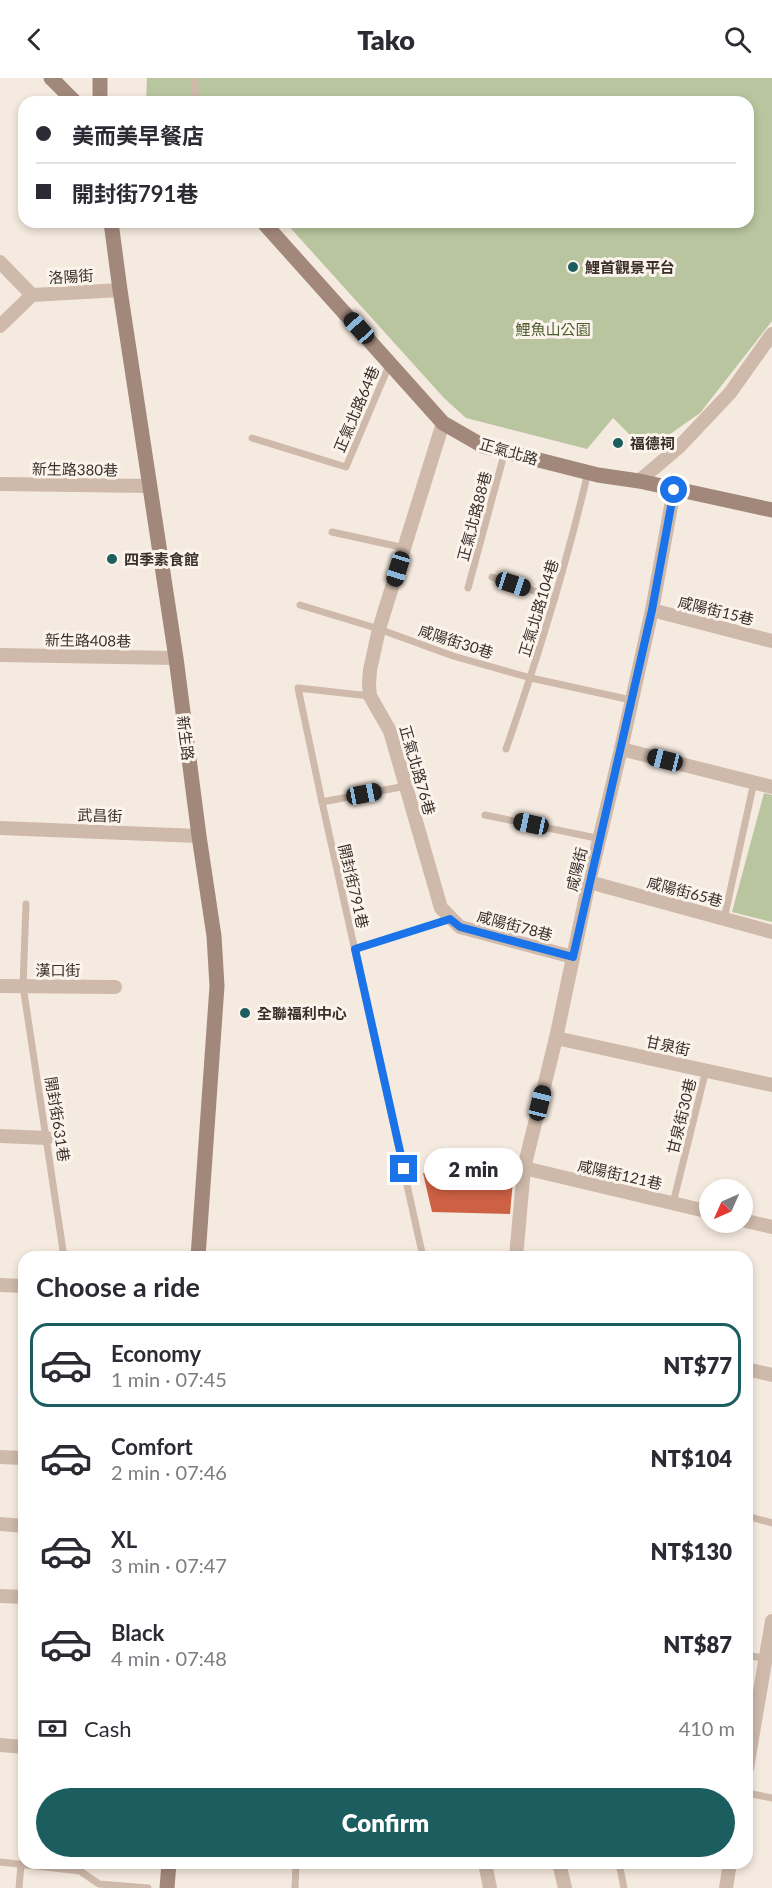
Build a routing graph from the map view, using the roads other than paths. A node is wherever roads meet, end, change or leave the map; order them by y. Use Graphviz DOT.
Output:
graph roads {
  1 [pos="51,78"];
  2 [pos="100,78"];
  3 [pos="194,78"];
  4 [pos="69,96"];
  5 [pos="100,96"];
  6 [pos="196,96"];
  7 [pos="112,228"];
  8 [pos="268,228"];
  9 [pos="0,262"];
  10 [pos="120,290"];
  11 [pos="32,295"];
  12 [pos="0,326"];
  13 [pos="772,334"];
  14 [pos="391,363"];
  15 [pos="443,423"];
  16 [pos="252,438"];
  17 [pos="505,451"];
  18 [pos="588,472"];
  19 [pos="639,481"];
  20 [pos="0,484"];
  21 [pos="150,486"];
  22 [pos="674,490"];
  23 [pos="772,510"];
  24 [pos="332,532"];
  25 [pos="405,548"];
  26 [pos="492,577"];
  27 [pos="468,588"];
  28 [pos="555,598"];
  29 [pos="300,605"];
  30 [pos="652,610"];
  31 [pos="380,629"];
  32 [pos="772,641"];
  33 [pos="0,655"];
  34 [pos="176,658"];
  35 [pos="531,678"];
  36 [pos="370,696"];
  37 [pos="631,700"];
  38 [pos="506,749"];
  39 [pos="621,749"];
  40 [pos="754,782"];
  41 [pos="406,786"];
  42 [pos="772,787"];
  43 [pos="322,802"];
  44 [pos="485,815"];
  45 [pos="0,828"];
  46 [pos="199,836"];
  47 [pos="601,839"];
  48 [pos="589,882"];
  49 [pos="26,904"];
  50 [pos="450,919"];
  51 [pos="724,919"];
  52 [pos="772,932"];
  53 [pos="355,949"];
  54 [pos="573,957"];
  55 [pos="0,986"];
  56 [pos="23,986"];
  57 [pos="115,987"];
  58 [pos="556,1038"];
  59 [pos="706,1070"];
  60 [pos="772,1084"];
  61 [pos="0,1136"];
  62 [pos="47,1138"];
  63 [pos="524,1168"];
  64 [pos="673,1203"];
  65 [pos="699,1209"];
  66 [pos="753,1223"];
  67 [pos="772,1227"];
  68 [pos="63,1251"];
  69 [pos="198,1251"];
  70 [pos="422,1251"];
  71 [pos="517,1251"];
  72 [pos="0,1285"];
  73 [pos="18,1286"];
  74 [pos="753,1370"];
  75 [pos="772,1375"];
  76 [pos="0,1457"];
  77 [pos="18,1458"];
  78 [pos="753,1518"];
  79 [pos="772,1523"];
  80 [pos="0,1524"];
  81 [pos="18,1526"];
  82 [pos="0,1596"];
  83 [pos="18,1598"];
  84 [pos="772,1621"];
  85 [pos="753,1656"];
  86 [pos="769,1660"];
  87 [pos="753,1739"];
  88 [pos="0,1745"];
  89 [pos="18,1746"];
  90 [pos="753,1793"];
  91 [pos="772,1798"];
  92 [pos="0,1862"];
  93 [pos="18,1864"];
  94 [pos="21,1869"];
  95 [pos="63,1869"];
  96 [pos="169,1869"];
  97 [pos="296,1869"];
  98 [pos="486,1869"];
  99 [pos="560,1869"];
  100 [pos="620,1869"];
  101 [pos="729,1869"];
  102 [pos="19,1888"];
  103 [pos="148,1888"];
  104 [pos="168,1888"];
  105 [pos="295,1888"];
  106 [pos="490,1888"];
  107 [pos="565,1888"];
  108 [pos="624,1888"];
  109 [pos="726,1888"];
  1 -- 4 [label="street"];
  2 -- 5 [label="street"];
  3 -- 6 [label="lane"];
  7 -- 10 [label="street, 新生路"];
  8 -- 14 [label="street, 正氣北路"];
  9 -- 11 [label="street"];
  10 -- 11 [label="street, 洛陽街"];
  10 -- 21 [label="street, 新生路"];
  11 -- 12 [label="street, 洛陽街"];
  13 -- 19 [label="street"];
  14 -- 15 [label="street, 正氣北路"];
  14 -- 16 [label="lane, 正氣北路64巷"];
  15 -- 17 [label="street, 正氣北路"];
  15 -- 25 [label="street"];
  17 -- 18 [label="street, 正氣北路"];
  17 -- 27 [label="lane, 正氣北路88巷"];
  18 -- 19 [label="street, 正氣北路"];
  18 -- 28 [label="lane, 正氣北路104巷"];
  19 -- 22 [label="street, 正氣北路"];
  20 -- 21 [label="street, 新生路380巷"];
  21 -- 34 [label="street, 新生路"];
  22 -- 23 [label="street, 正氣北路"];
  22 -- 30 [label="street, 咸陽街"];
  24 -- 25 [label="lane"];
  25 -- 31 [label="street"];
  26 -- 28 [label="lane"];
  28 -- 35 [label="lane, 正氣北路104巷"];
  29 -- 31 [label="lane, 咸陽街30巷"];
  30 -- 32 [label="street, 咸陽街15巷"];
  30 -- 37 [label="street, 咸陽街"];
  31 -- 35 [label="lane, 咸陽街30巷"];
  31 -- 36 [label="street"];
  33 -- 34 [label="street, 新生路408巷"];
  34 -- 46 [label="street, 新生路"];
  35 -- 37 [label="lane, 咸陽街30巷"];
  35 -- 38 [label="lane, 正氣北路104巷"];
  36 -- 41 [label="street, 正氣北路76巷"];
  36 -- 43 [label="lane, 開封街791巷"];
  37 -- 39 [label="street, 咸陽街"];
  39 -- 40 [label="street"];
  39 -- 47 [label="street, 咸陽街"];
  40 -- 42 [label="street"];
  40 -- 51 [label="lane"];
  41 -- 43 [label="lane"];
  41 -- 50 [label="street, 正氣北路76巷"];
  43 -- 53 [label="lane, 開封街791巷"];
  44 -- 47 [label="lane"];
  45 -- 46 [label="street, 武昌街"];
  46 -- 69 [label="street, 新生路"];
  47 -- 48 [label="street, 咸陽街"];
  48 -- 51 [label="street, 咸陽街65巷"];
  48 -- 54 [label="street, 咸陽街"];
  49 -- 56 [label="lane, 開封街631巷"];
  50 -- 53 [label="lane"];
  50 -- 54 [label="street, 咸陽街78巷"];
  51 -- 52 [label="street, 咸陽街65巷"];
  53 -- 70 [label="lane, 開封街791巷"];
  54 -- 58 [label="street, 咸陽街"];
  55 -- 56 [label="street, 漢口街"];
  56 -- 57 [label="street, 漢口街"];
  56 -- 62 [label="lane, 開封街631巷"];
  58 -- 59 [label="street, 甘泉街"];
  58 -- 63 [label="street, 咸陽街"];
  59 -- 60 [label="street, 甘泉街"];
  59 -- 64 [label="lane, 甘泉街30巷"];
  61 -- 62 [label="street"];
  62 -- 68 [label="lane, 開封街631巷"];
  63 -- 64 [label="street, 咸陽街121巷"];
  63 -- 71 [label="street, 咸陽街"];
  64 -- 65 [label="street, 咸陽街121巷"];
  66 -- 67 [label="street"];
  72 -- 73 [label="street"];
  74 -- 75 [label="street"];
  76 -- 77 [label="street"];
  78 -- 79 [label="lane"];
  80 -- 81 [label="street"];
  82 -- 83 [label="street"];
  84 -- 86 [label="street"];
  85 -- 86 [label="lane"];
  86 -- 87 [label="street"];
  88 -- 89 [label="street"];
  90 -- 91 [label="lane"];
  92 -- 93 [label="lane"];
  94 -- 102 [label="lane"];
  95 -- 103 [label="lane"];
  96 -- 104 [label="street"];
  97 -- 105 [label="lane"];
  98 -- 106 [label="street"];
  99 -- 107 [label="street"];
  100 -- 108 [label="lane"];
  101 -- 109 [label="street"];
}
